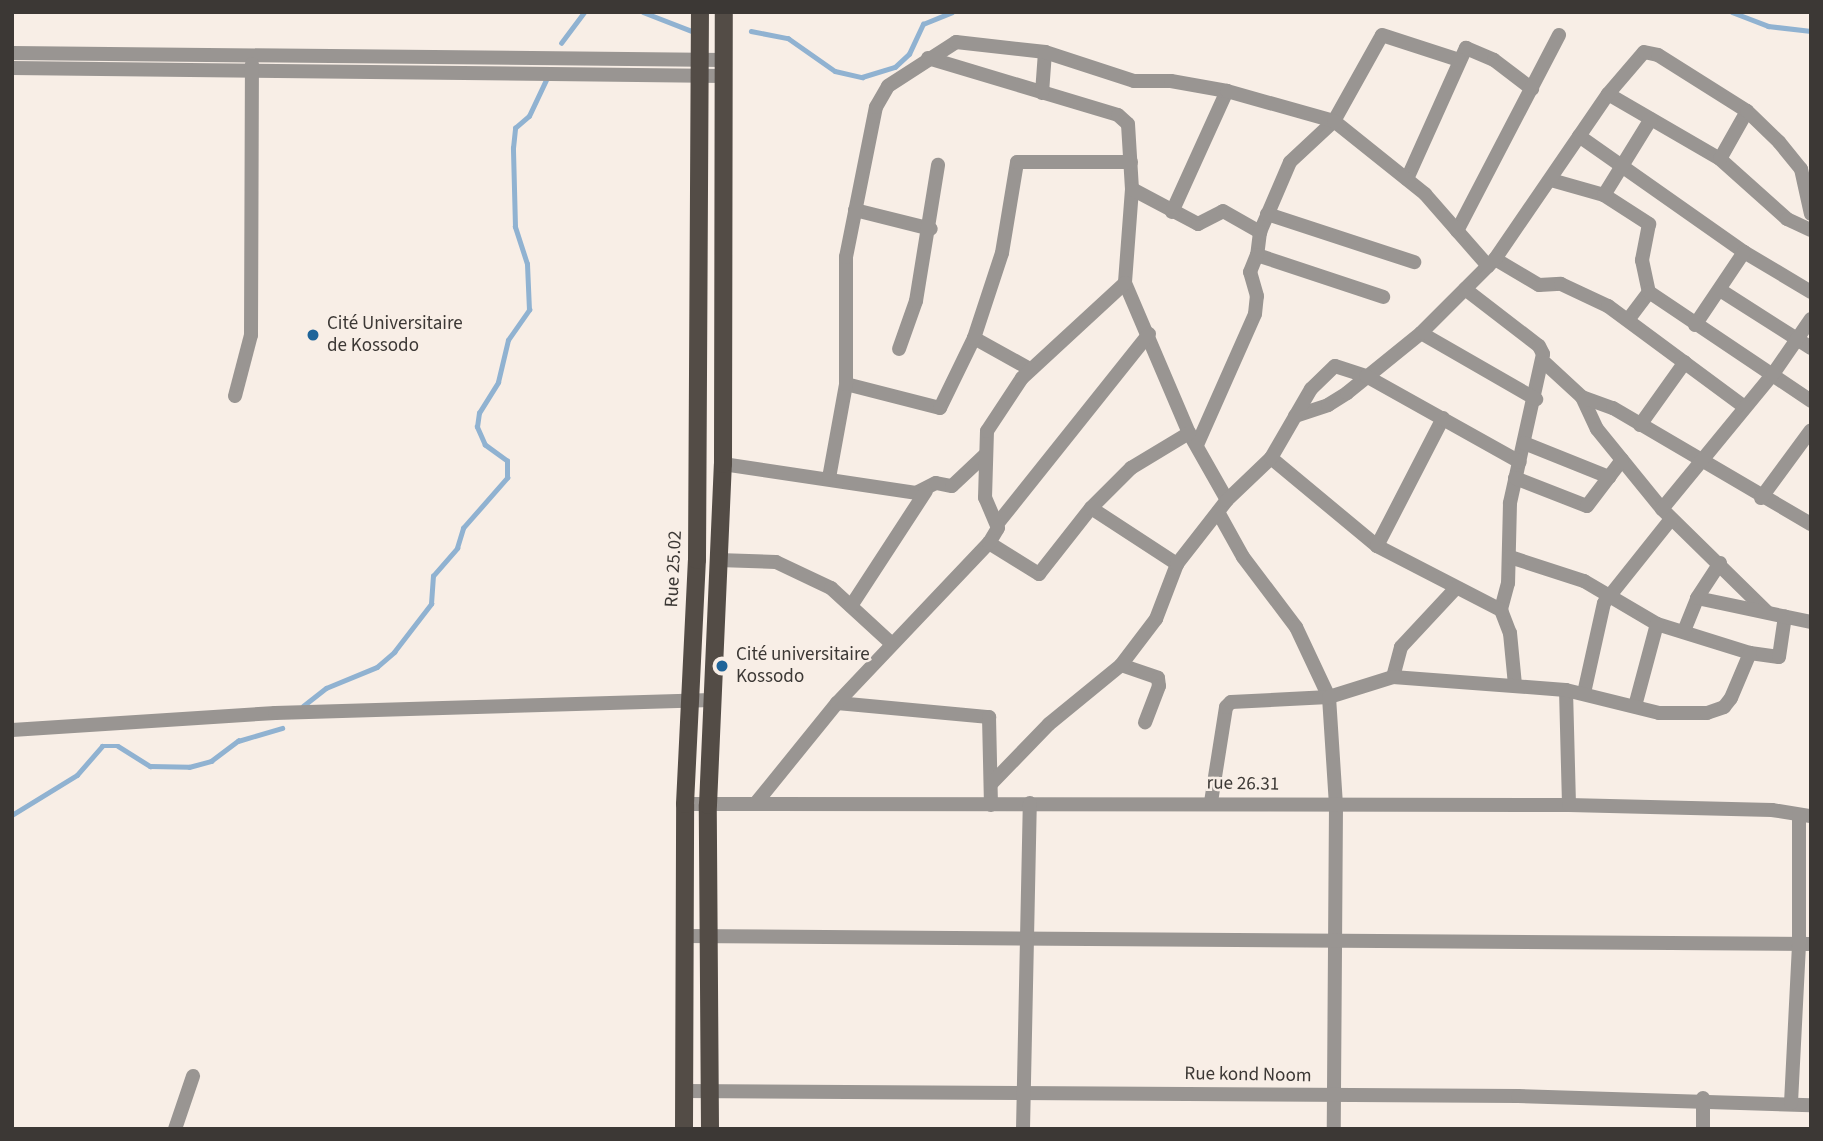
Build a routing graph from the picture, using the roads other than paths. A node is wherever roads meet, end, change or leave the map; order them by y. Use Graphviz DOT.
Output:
graph roads {
  1 [pos="700,12"];
  2 [pos="724,12"];
  3 [pos="1559,35"];
  4 [pos="1045,52"];
  5 [pos="12,53"];
  6 [pos="928,58"];
  7 [pos="1459,60"];
  8 [pos="252,63"];
  9 [pos="12,68"];
  10 [pos="700,68"];
  11 [pos="723,68"];
  12 [pos="1532,89"];
  13 [pos="1227,91"];
  14 [pos="1042,93"];
  15 [pos="1608,94"];
  16 [pos="1747,111"];
  17 [pos="1651,119"];
  18 [pos="1334,121"];
  19 [pos="1579,136"];
  20 [pos="1720,159"];
  21 [pos="1131,162"];
  22 [pos="938,165"];
  23 [pos="1621,166"];
  24 [pos="1407,179"];
  25 [pos="1551,180"];
  26 [pos="1132,189"];
  27 [pos="1604,195"];
  28 [pos="855,210"];
  29 [pos="1172,212"];
  30 [pos="1267,214"];
  31 [pos="1811,214"];
  32 [pos="931,229"];
  33 [pos="1811,230"];
  34 [pos="1457,231"];
  35 [pos="1260,232"];
  36 [pos="1744,252"];
  37 [pos="1257,255"];
  38 [pos="1415,262"];
  39 [pos="1491,263"];
  40 [pos="1125,283"];
  41 [pos="1465,289"];
  42 [pos="1720,290"];
  43 [pos="1649,292"];
  44 [pos="1811,292"];
  45 [pos="1383,297"];
  46 [pos="1628,320"];
  47 [pos="1811,320"];
  48 [pos="1695,325"];
  49 [pos="1422,333"];
  50 [pos="1149,334"];
  51 [pos="974,338"];
  52 [pos="1798,338"];
  53 [pos="1811,348"];
  54 [pos="899,349"];
  55 [pos="1685,362"];
  56 [pos="1545,363"];
  57 [pos="1030,369"];
  58 [pos="1773,374"];
  59 [pos="1366,376"];
  60 [pos="846,384"];
  61 [pos="235,396"];
  62 [pos="1582,397"];
  63 [pos="1536,399"];
  64 [pos="1811,401"];
  65 [pos="1743,407"];
  66 [pos="1295,416"];
  67 [pos="1443,418"];
  68 [pos="1640,425"];
  69 [pos="1811,430"];
  70 [pos="1193,439"];
  71 [pos="1524,443"];
  72 [pos="985,456"];
  73 [pos="1271,457"];
  74 [pos="1622,460"];
  75 [pos="1520,462"];
  76 [pos="1700,462"];
  77 [pos="723,464"];
  78 [pos="1609,477"];
  79 [pos="829,478"];
  80 [pos="1515,478"];
  81 [pos="926,491"];
  82 [pos="1761,498"];
  83 [pos="1222,506"];
  84 [pos="1091,508"];
  85 [pos="1667,514"];
  86 [pos="998,523"];
  87 [pos="1811,524"];
  88 [pos="989,543"];
  89 [pos="1377,545"];
  90 [pos="1510,557"];
  91 [pos="719,560"];
  92 [pos="1720,563"];
  93 [pos="1177,564"];
  94 [pos="1456,589"];
  95 [pos="1610,594"];
  96 [pos="1697,598"];
  97 [pos="850,606"];
  98 [pos="1501,610"];
  99 [pos="1766,611"];
  100 [pos="1785,616"];
  101 [pos="1811,622"];
  102 [pos="1657,624"];
  103 [pos="1684,631"];
  104 [pos="892,644"];
  105 [pos="1750,653"];
  106 [pos="1121,665"];
  107 [pos="1392,677"];
  108 [pos="1516,685"];
  109 [pos="1566,690"];
  110 [pos="1584,693"];
  111 [pos="1329,697"];
  112 [pos="689,700"];
  113 [pos="712,700"];
  114 [pos="837,703"];
  115 [pos="1635,706"];
  116 [pos="1145,722"];
  117 [pos="12,730"];
  118 [pos="991,784"];
  119 [pos="1211,802"];
  120 [pos="756,803"];
  121 [pos="1030,803"];
  122 [pos="685,804"];
  123 [pos="709,805"];
  124 [pos="991,805"];
  125 [pos="1336,805"];
  126 [pos="1569,805"];
  127 [pos="1805,816"];
  128 [pos="683,936"];
  129 [pos="708,936"];
  130 [pos="1024,937"];
  131 [pos="1335,944"];
  132 [pos="1805,944"];
  133 [pos="193,1076"];
  134 [pos="684,1091"];
  135 [pos="711,1091"];
  136 [pos="1023,1093"];
  137 [pos="1334,1096"];
  138 [pos="1703,1098"];
  139 [pos="1791,1103"];
  140 [pos="1811,1105"];
  141 [pos="175,1129"];
  142 [pos="684,1129"];
  143 [pos="710,1129"];
  144 [pos="1023,1129"];
  145 [pos="1334,1129"];
  146 [pos="1703,1129"];
  1 -- 10 [label="main road, Rue 25.02"];
  2 -- 11 [label="main road"];
  3 -- 12 [label="street"];
  4 -- 6 [label="street"];
  4 -- 13 [label="street"];
  4 -- 14 [label="street"];
  5 -- 8 [label="street"];
  6 -- 14 [label="street"];
  6 -- 28 [label="street"];
  7 -- 12 [label="street"];
  7 -- 18 [label="street"];
  7 -- 24 [label="street"];
  8 -- 9 [label="street"];
  8 -- 10 [label="street"];
  8 -- 61 [label="street"];
  10 -- 11 [label="street"];
  10 -- 112 [label="main road, Rue 25.02"];
  11 -- 77 [label="main road"];
  12 -- 34 [label="street"];
  13 -- 18 [label="street"];
  13 -- 29 [label="street"];
  14 -- 21 [label="street"];
  15 -- 16 [label="street"];
  15 -- 17 [label="street"];
  15 -- 19 [label="street"];
  16 -- 20 [label="street"];
  16 -- 31 [label="street"];
  17 -- 20 [label="street"];
  17 -- 23 [label="street"];
  18 -- 24 [label="street"];
  18 -- 30 [label="street"];
  19 -- 23 [label="street"];
  19 -- 25 [label="street"];
  20 -- 33 [label="street"];
  21 -- 26 [label="street"];
  21 -- 51 [label="street"];
  22 -- 32 [label="street"];
  23 -- 27 [label="street"];
  23 -- 36 [label="street"];
  24 -- 34 [label="street"];
  25 -- 27 [label="street"];
  25 -- 39 [label="street"];
  26 -- 29 [label="street"];
  26 -- 40 [label="street"];
  27 -- 43 [label="street"];
  28 -- 32 [label="street"];
  28 -- 60 [label="street"];
  29 -- 35 [label="street"];
  30 -- 35 [label="street"];
  30 -- 38 [label="street"];
  32 -- 54 [label="street"];
  34 -- 39 [label="street"];
  35 -- 37 [label="street"];
  36 -- 42 [label="street"];
  36 -- 44 [label="street"];
  37 -- 45 [label="street"];
  37 -- 70 [label="street"];
  39 -- 41 [label="street"];
  39 -- 46 [label="street"];
  40 -- 50 [label="street"];
  40 -- 57 [label="street"];
  41 -- 49 [label="street"];
  41 -- 56 [label="street"];
  42 -- 48 [label="street"];
  42 -- 52 [label="street"];
  43 -- 46 [label="street"];
  43 -- 48 [label="street"];
  46 -- 55 [label="street"];
  47 -- 52 [label="street"];
  48 -- 58 [label="street"];
  49 -- 59 [label="street"];
  49 -- 63 [label="street"];
  50 -- 70 [label="street"];
  50 -- 86 [label="street"];
  51 -- 57 [label="street"];
  51 -- 60 [label="street"];
  52 -- 53 [label="street"];
  52 -- 58 [label="street"];
  55 -- 65 [label="street"];
  55 -- 68 [label="street"];
  56 -- 62 [label="street"];
  56 -- 63 [label="street"];
  57 -- 72 [label="street"];
  58 -- 64 [label="street"];
  58 -- 65 [label="street"];
  59 -- 66 [label="street"];
  59 -- 66 [label="street"];
  59 -- 67 [label="street"];
  60 -- 79 [label="street"];
  62 -- 68 [label="street"];
  62 -- 74 [label="street"];
  63 -- 71 [label="street"];
  65 -- 76 [label="street"];
  66 -- 73 [label="street"];
  67 -- 75 [label="street"];
  67 -- 89 [label="street"];
  68 -- 76 [label="street"];
  69 -- 82 [label="street"];
  70 -- 83 [label="street"];
  70 -- 84 [label="street"];
  71 -- 75 [label="street"];
  71 -- 78 [label="street"];
  72 -- 81 [label="street"];
  72 -- 86 [label="street"];
  73 -- 83 [label="street"];
  73 -- 89 [label="street"];
  74 -- 78 [label="street"];
  74 -- 85 [label="street"];
  75 -- 80 [label="street"];
  76 -- 82 [label="street"];
  76 -- 85 [label="street"];
  77 -- 79 [label="street"];
  77 -- 91 [label="main road"];
  78 -- 80 [label="street"];
  79 -- 81 [label="street"];
  80 -- 90 [label="street"];
  81 -- 97 [label="street"];
  82 -- 87 [label="street"];
  83 -- 93 [label="street"];
  83 -- 111 [label="street"];
  84 -- 88 [label="street"];
  84 -- 93 [label="street"];
  85 -- 92 [label="street"];
  85 -- 95 [label="street"];
  86 -- 88 [label="street"];
  88 -- 104 [label="street"];
  89 -- 94 [label="street"];
  90 -- 95 [label="street"];
  90 -- 98 [label="street"];
  91 -- 97 [label="street"];
  91 -- 113 [label="main road"];
  92 -- 96 [label="street"];
  92 -- 99 [label="street"];
  93 -- 106 [label="street"];
  94 -- 98 [label="street"];
  94 -- 107 [label="street"];
  95 -- 102 [label="street"];
  95 -- 110 [label="street"];
  96 -- 99 [label="street"];
  96 -- 103 [label="street"];
  97 -- 104 [label="street"];
  98 -- 108 [label="street"];
  99 -- 100 [label="street"];
  100 -- 101 [label="street"];
  100 -- 105 [label="street"];
  102 -- 103 [label="street"];
  102 -- 115 [label="street"];
  103 -- 105 [label="street"];
  104 -- 114 [label="street"];
  105 -- 115 [label="street"];
  106 -- 116 [label="street"];
  106 -- 118 [label="street"];
  107 -- 108 [label="street"];
  107 -- 111 [label="street"];
  108 -- 109 [label="street"];
  109 -- 110 [label="street"];
  109 -- 126 [label="street"];
  110 -- 115 [label="street"];
  111 -- 119 [label="street"];
  111 -- 125 [label="street"];
  112 -- 113 [label="street"];
  112 -- 117 [label="street"];
  112 -- 122 [label="main road, Rue 25.02"];
  113 -- 123 [label="main road"];
  114 -- 118 [label="street"];
  114 -- 120 [label="street"];
  118 -- 124 [label="street"];
  119 -- 121 [label="street, rue 26.31"];
  119 -- 125 [label="street, rue 26.31"];
  120 -- 123 [label="street, rue 26.31"];
  120 -- 124 [label="street, rue 26.31"];
  121 -- 124 [label="street, rue 26.31"];
  121 -- 130 [label="street"];
  122 -- 123 [label="street, rue 26.31"];
  122 -- 128 [label="main road, Rue 25.02"];
  123 -- 129 [label="main road"];
  125 -- 126 [label="street, rue 26.31"];
  125 -- 131 [label="street"];
  126 -- 127 [label="street, rue 26.31"];
  127 -- 132 [label="street"];
  128 -- 129 [label="street"];
  128 -- 134 [label="main road, Rue 25.02"];
  129 -- 130 [label="street"];
  129 -- 135 [label="main road"];
  130 -- 131 [label="street"];
  130 -- 136 [label="street"];
  131 -- 132 [label="street"];
  131 -- 137 [label="street"];
  132 -- 139 [label="street"];
  133 -- 141 [label="street"];
  134 -- 135 [label="street, Rue kond Noom"];
  134 -- 142 [label="main road, Rue 25.02"];
  135 -- 136 [label="street, Rue kond Noom"];
  135 -- 143 [label="main road"];
  136 -- 137 [label="street, Rue kond Noom"];
  136 -- 144 [label="street"];
  137 -- 138 [label="street, Rue kond Noom"];
  137 -- 145 [label="street"];
  138 -- 139 [label="street, Rue kond Noom"];
  138 -- 146 [label="street"];
  139 -- 140 [label="street, Rue kond Noom"];
}
